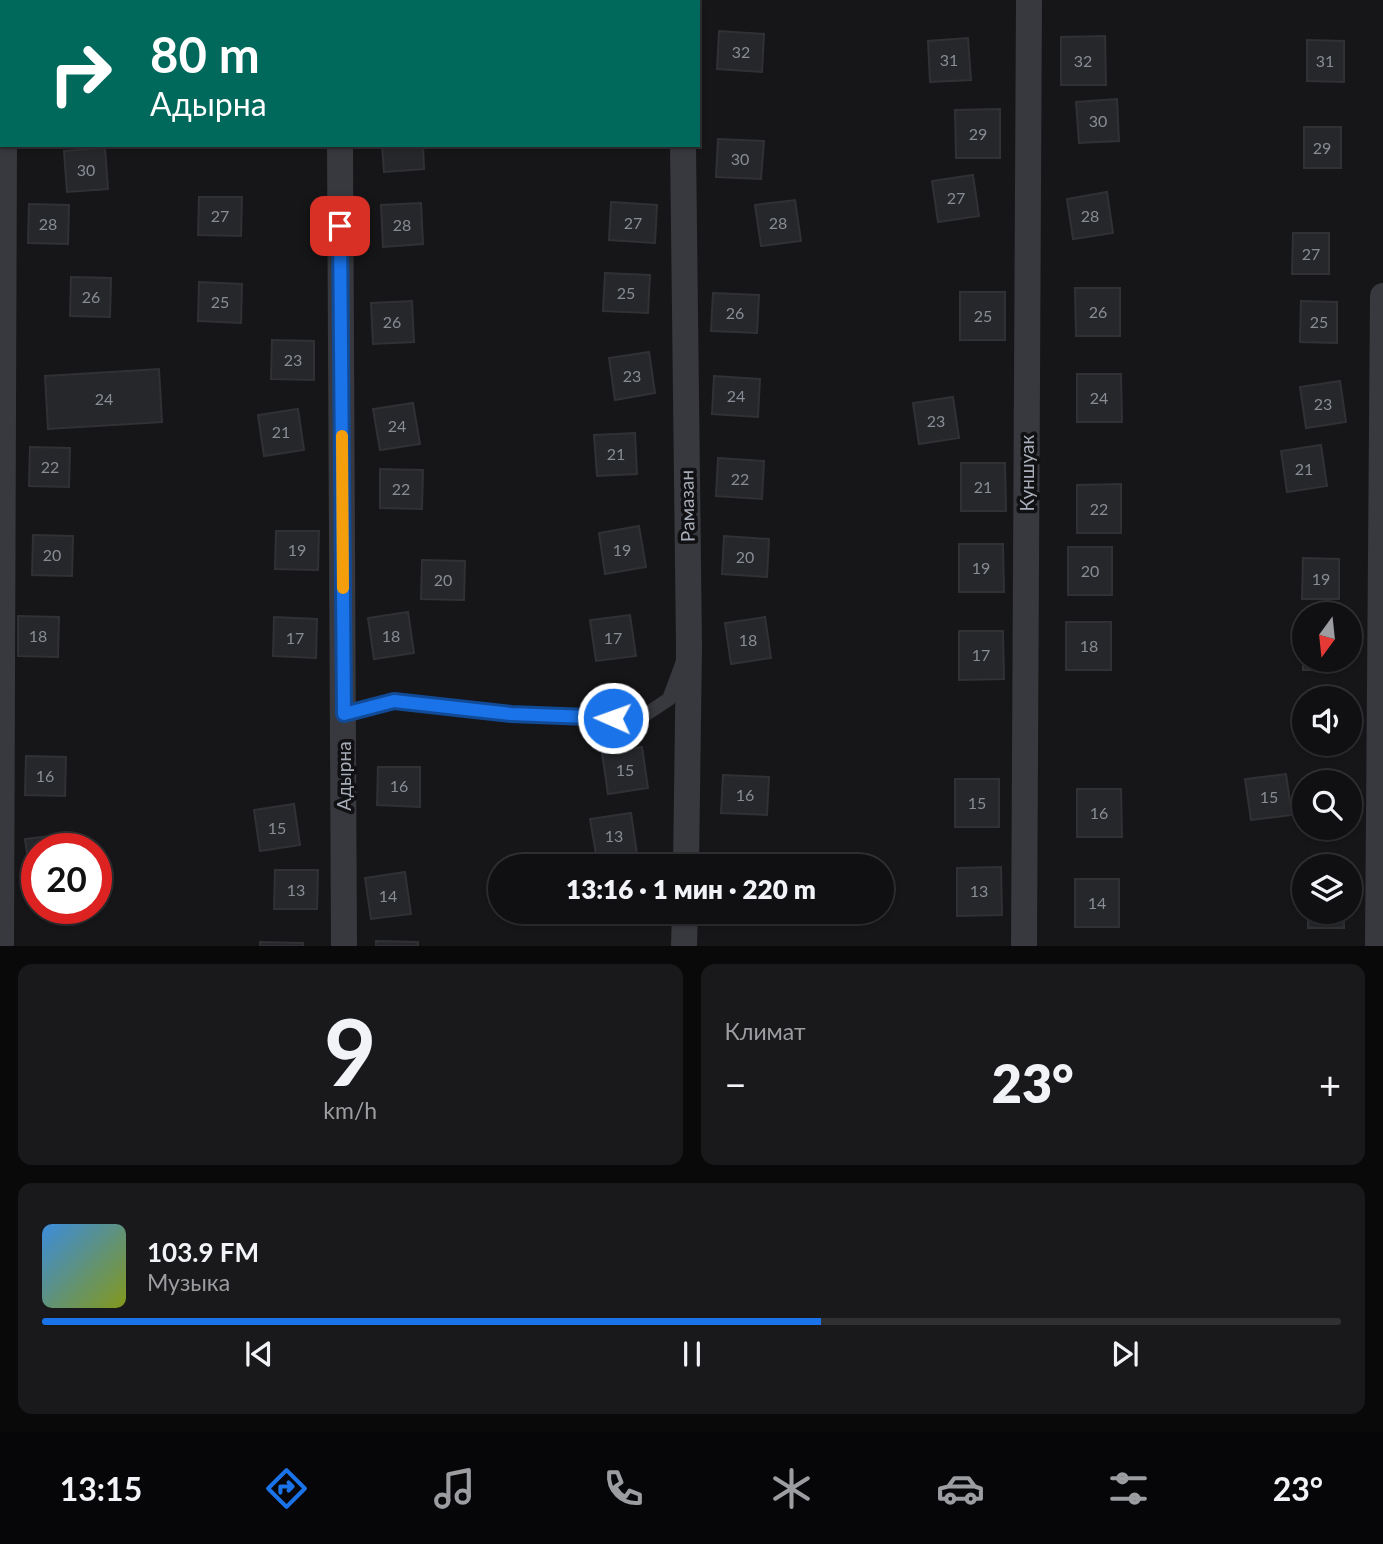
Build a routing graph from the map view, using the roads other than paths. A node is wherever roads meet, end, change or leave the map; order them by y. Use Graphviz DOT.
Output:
graph roads {
  1 [pos="1029,0"];
  2 [pos="4,147"];
  3 [pos="340,147"];
  4 [pos="683,147"];
  5 [pos="1383,296"];
  6 [pos="689,647"];
  7 [pos="344,714"];
  8 [pos="685,854"];
  9 [pos="685,924"];
  10 [pos="1,946"];
  11 [pos="344,946"];
  12 [pos="684,946"];
  13 [pos="1024,946"];
  14 [pos="1378,946"];
  1 -- 13 [label="street, Куншуак"];
  2 -- 10 [label="street"];
  3 -- 7 [label="street, Адырна"];
  4 -- 6 [label="street, Рамазан"];
  5 -- 14 [label="street"];
  6 -- 7 [label="lane"];
  6 -- 8 [label="street, Рамазан"];
  7 -- 11 [label="street, Адырна"];
  9 -- 12 [label="street"];
}
